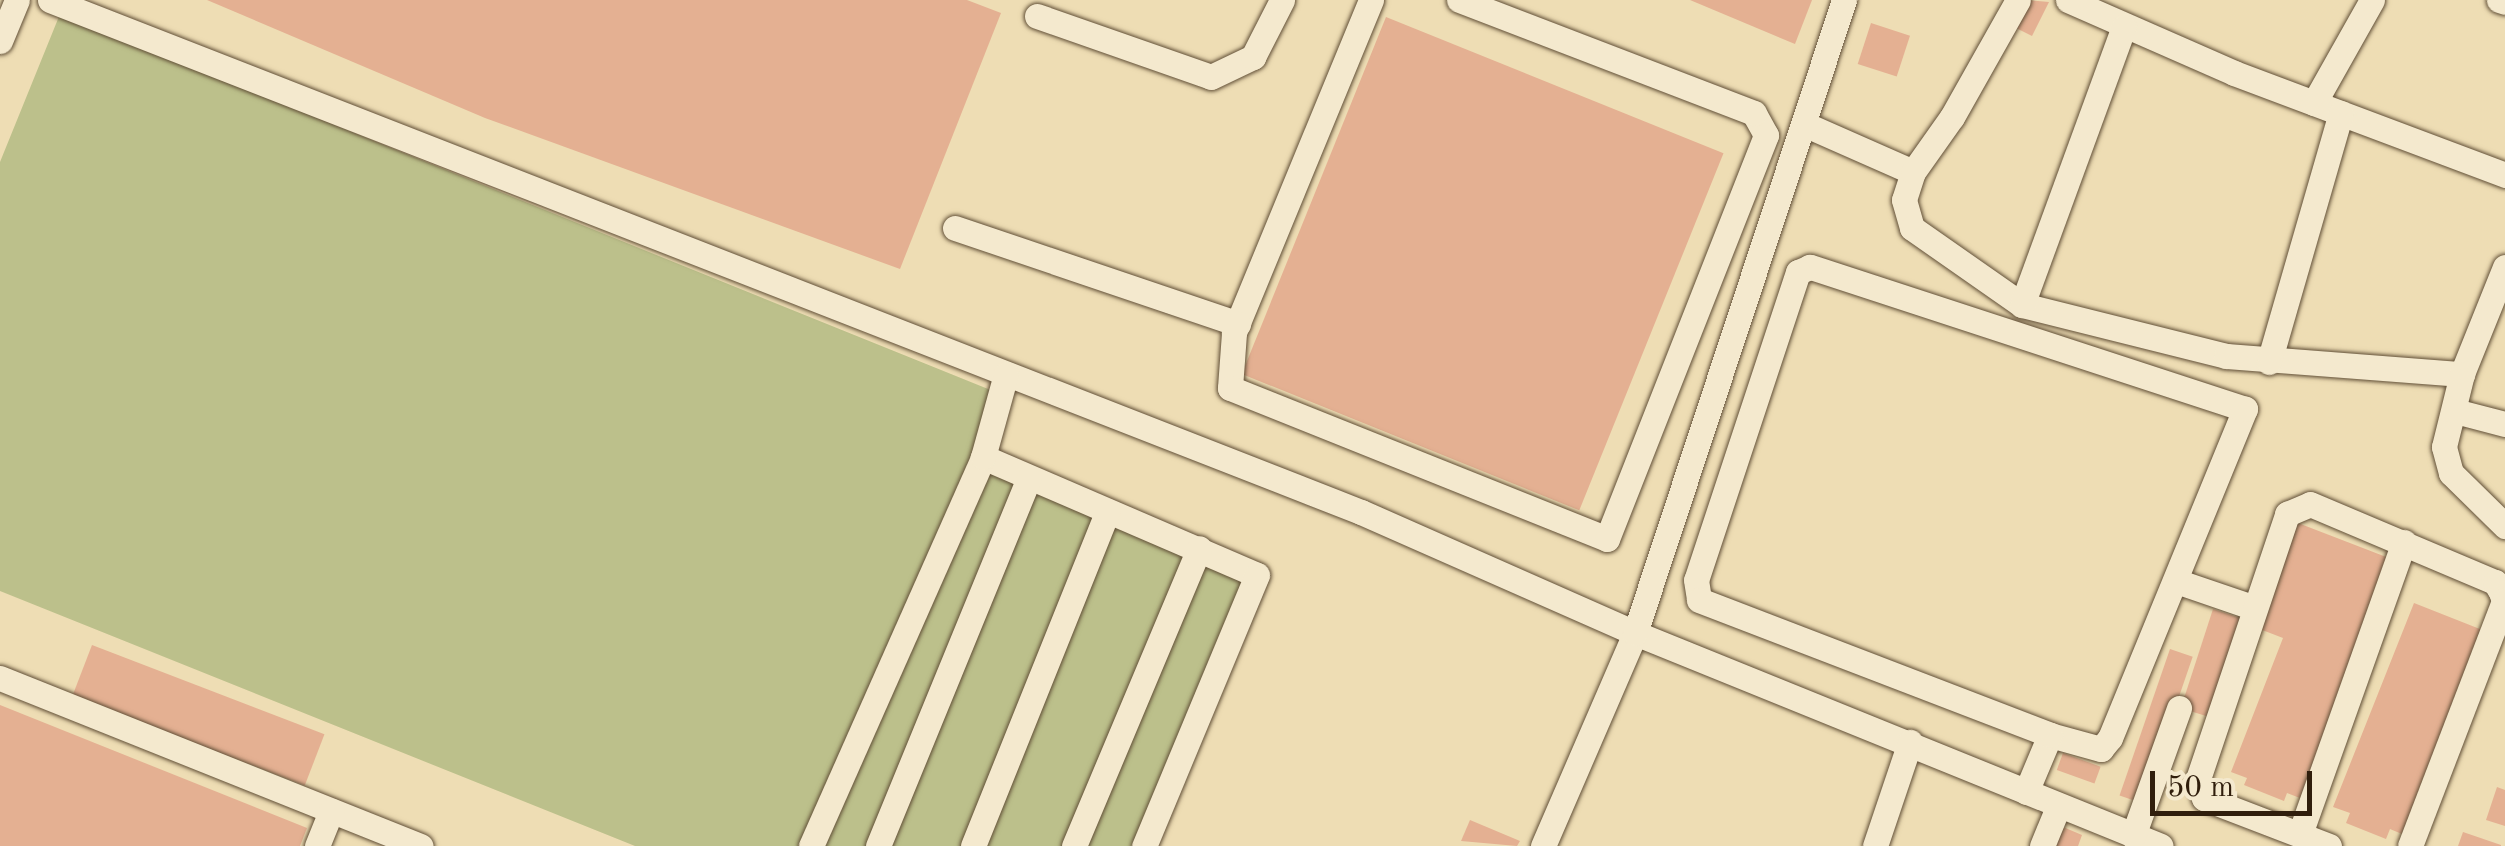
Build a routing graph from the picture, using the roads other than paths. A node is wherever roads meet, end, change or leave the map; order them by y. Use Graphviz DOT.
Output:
graph roads {
  1 [pos="18,0"];
  2 [pos="50,0"];
  3 [pos="1282,0"];
  4 [pos="1371,0"];
  5 [pos="1458,0"];
  6 [pos="1844,0"];
  7 [pos="2018,0"];
  8 [pos="2068,0"];
  9 [pos="2372,0"];
  10 [pos="1036,16"];
  11 [pos="2124,28"];
  12 [pos="0,41"];
  13 [pos="2314,102"];
  14 [pos="2341,113"];
  15 [pos="1804,124"];
  16 [pos="1913,172"];
  17 [pos="2505,175"];
  18 [pos="954,228"];
  19 [pos="2505,268"];
  20 [pos="2022,305"];
  21 [pos="1238,324"];
  22 [pos="2270,362"];
  23 [pos="1006,374"];
  24 [pos="2462,374"];
  25 [pos="2454,412"];
  26 [pos="2505,424"];
  27 [pos="983,457"];
  28 [pos="1029,478"];
  29 [pos="1108,511"];
  30 [pos="2505,526"];
  31 [pos="2404,542"];
  32 [pos="1200,548"];
  33 [pos="2179,582"];
  34 [pos="2255,608"];
  35 [pos="1635,632"];
  36 [pos="0,678"];
  37 [pos="2179,708"];
  38 [pos="2050,735"];
  39 [pos="1910,742"];
  40 [pos="2026,792"];
  41 [pos="2058,808"];
  42 [pos="331,811"];
  43 [pos="2300,834"];
  44 [pos="2133,836"];
  45 [pos="317,846"];
  46 [pos="420,846"];
  47 [pos="811,846"];
  48 [pos="878,846"];
  49 [pos="973,846"];
  50 [pos="1074,846"];
  51 [pos="1144,846"];
  52 [pos="1543,846"];
  53 [pos="1875,846"];
  54 [pos="2042,846"];
  55 [pos="2161,846"];
  56 [pos="2329,846"];
  57 [pos="2410,846"];
  1 -- 12 [label="street"];
  2 -- 23 [label="street"];
  3 -- 10 [label="street"];
  4 -- 21 [label="street"];
  5 -- 21 [label="street"];
  6 -- 15 [label="street"];
  7 -- 16 [label="street"];
  8 -- 11 [label="street"];
  9 -- 13 [label="street"];
  11 -- 13 [label="street"];
  11 -- 20 [label="street"];
  13 -- 14 [label="street"];
  14 -- 17 [label="street"];
  14 -- 22 [label="street"];
  15 -- 16 [label="street"];
  15 -- 35 [label="street"];
  16 -- 20 [label="street"];
  18 -- 21 [label="street"];
  19 -- 24 [label="street"];
  20 -- 22 [label="street"];
  22 -- 24 [label="street"];
  23 -- 27 [label="street"];
  23 -- 35 [label="street"];
  24 -- 25 [label="street"];
  25 -- 26 [label="street"];
  25 -- 30 [label="street"];
  27 -- 28 [label="street"];
  27 -- 47 [label="street"];
  28 -- 29 [label="street"];
  28 -- 48 [label="street"];
  29 -- 32 [label="street"];
  29 -- 49 [label="street"];
  31 -- 34 [label="street"];
  31 -- 43 [label="street"];
  31 -- 57 [label="street"];
  32 -- 50 [label="street"];
  32 -- 51 [label="street"];
  33 -- 34 [label="street"];
  33 -- 38 [label="street"];
  33 -- 38 [label="street"];
  34 -- 43 [label="street"];
  35 -- 39 [label="street"];
  35 -- 52 [label="street"];
  36 -- 42 [label="street"];
  37 -- 44 [label="street"];
  38 -- 40 [label="street"];
  39 -- 40 [label="street"];
  39 -- 53 [label="street"];
  40 -- 41 [label="street"];
  41 -- 44 [label="street"];
  41 -- 54 [label="street"];
  42 -- 45 [label="street"];
  42 -- 46 [label="street"];
  43 -- 56 [label="street"];
  44 -- 55 [label="street"];
}
